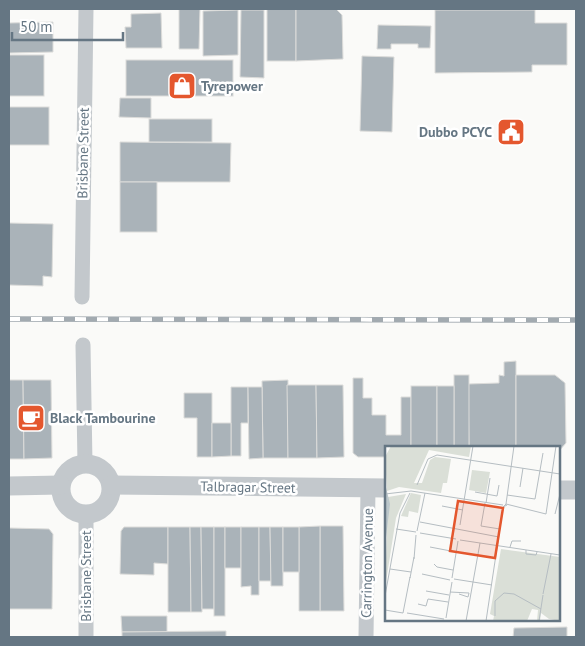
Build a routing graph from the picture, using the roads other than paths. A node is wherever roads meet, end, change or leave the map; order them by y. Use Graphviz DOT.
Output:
graph roads {
  1 [pos="86,9"];
  2 [pos="82,297"];
  3 [pos="83,345"];
  4 [pos="85,464"];
  5 [pos="60,485"];
  6 [pos="111,485"];
  7 [pos="9,486"];
  8 [pos="377,488"];
  9 [pos="560,490"];
  10 [pos="576,490"];
  11 [pos="86,514"];
  12 [pos="86,637"];
  13 [pos="366,637"];
  1 -- 2 [label="street, Brisbane Street"];
  3 -- 4 [label="street"];
  4 -- 5 [label="street"];
  4 -- 6 [label="street"];
  5 -- 7 [label="street"];
  5 -- 11 [label="street"];
  6 -- 8 [label="street, Talbragar Street"];
  6 -- 11 [label="street"];
  8 -- 13 [label="street, Carrington Avenue"];
  9 -- 10 [label="street"];
  11 -- 12 [label="street, Brisbane Street"];
}
